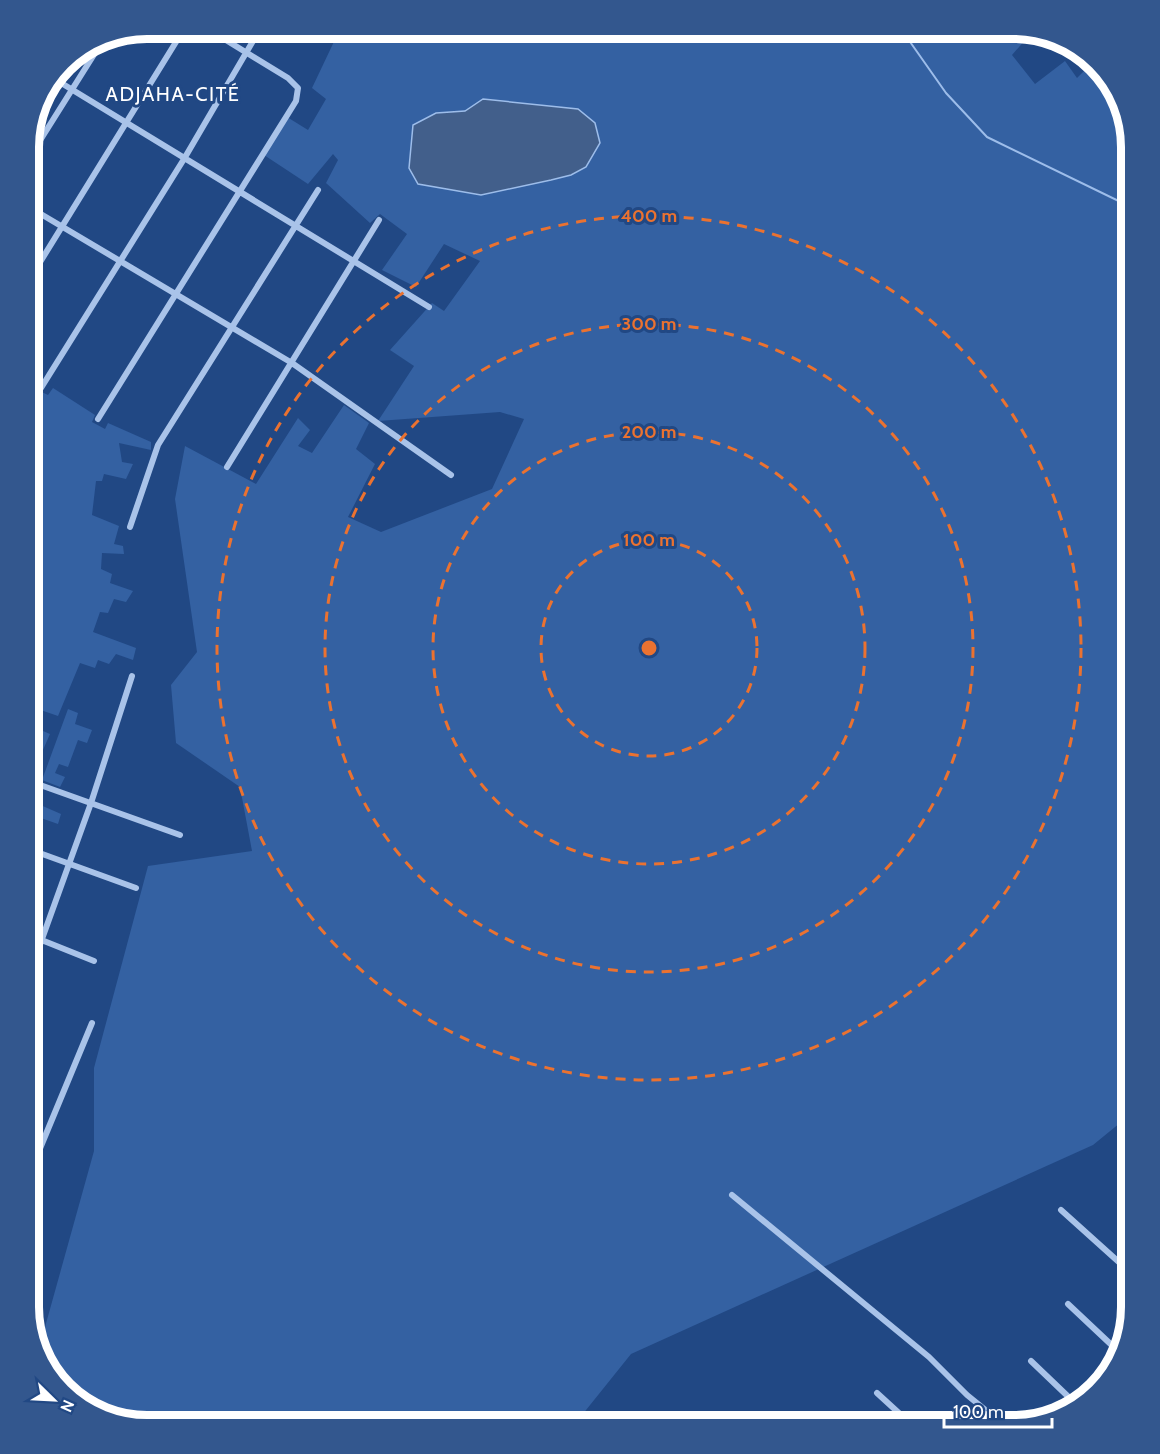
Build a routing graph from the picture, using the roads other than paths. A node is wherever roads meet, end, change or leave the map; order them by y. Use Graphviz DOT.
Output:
graph roads {
  1 [pos="177,39"];
  2 [pos="225,39"];
  3 [pos="254,39"];
  4 [pos="96,52"];
  5 [pos="246,52"];
  6 [pos="60,82"];
  7 [pos="72,90"];
  8 [pos="126,122"];
  9 [pos="39,142"];
  10 [pos="184,159"];
  11 [pos="318,189"];
  12 [pos="238,190"];
  13 [pos="39,213"];
  14 [pos="379,220"];
  15 [pos="296,225"];
  16 [pos="62,226"];
  17 [pos="354,261"];
  18 [pos="121,262"];
  19 [pos="39,264"];
  20 [pos="175,294"];
  21 [pos="429,306"];
  22 [pos="232,327"];
  23 [pos="292,363"];
  24 [pos="41,388"];
  25 [pos="98,419"];
  26 [pos="227,467"];
  27 [pos="451,475"];
  28 [pos="130,528"];
  29 [pos="132,676"];
  30 [pos="39,785"];
  31 [pos="91,803"];
  32 [pos="180,835"];
  33 [pos="39,853"];
  34 [pos="67,863"];
  35 [pos="136,888"];
  36 [pos="39,939"];
  37 [pos="42,940"];
  38 [pos="39,948"];
  39 [pos="94,961"];
  40 [pos="92,1023"];
  41 [pos="39,1148"];
  42 [pos="732,1194"];
  43 [pos="1061,1210"];
  44 [pos="1121,1264"];
  45 [pos="1068,1304"];
  46 [pos="1113,1347"];
  47 [pos="1031,1361"];
  48 [pos="877,1393"];
  49 [pos="1070,1399"];
  50 [pos="901,1415"];
  51 [pos="992,1415"];
  1 -- 8 [label="street"];
  2 -- 5 [label="street"];
  3 -- 5 [label="street"];
  4 -- 7 [label="street"];
  5 -- 10 [label="street"];
  5 -- 12 [label="street"];
  6 -- 7 [label="street"];
  7 -- 8 [label="street"];
  7 -- 9 [label="street"];
  8 -- 10 [label="street"];
  8 -- 16 [label="street"];
  10 -- 12 [label="street"];
  10 -- 18 [label="street"];
  11 -- 15 [label="street"];
  12 -- 15 [label="street"];
  12 -- 20 [label="street"];
  13 -- 16 [label="street"];
  14 -- 17 [label="street"];
  15 -- 17 [label="street"];
  15 -- 22 [label="street"];
  16 -- 18 [label="street"];
  16 -- 19 [label="street"];
  17 -- 21 [label="street"];
  17 -- 23 [label="street"];
  18 -- 20 [label="street"];
  18 -- 24 [label="street"];
  20 -- 22 [label="street"];
  20 -- 25 [label="street"];
  22 -- 23 [label="street"];
  22 -- 28 [label="street"];
  23 -- 26 [label="street"];
  23 -- 27 [label="street"];
  29 -- 31 [label="street"];
  30 -- 31 [label="street"];
  31 -- 32 [label="street"];
  31 -- 34 [label="street"];
  33 -- 34 [label="street"];
  34 -- 35 [label="street"];
  34 -- 37 [label="street"];
  36 -- 37 [label="street"];
  37 -- 38 [label="street"];
  37 -- 39 [label="street"];
  40 -- 41 [label="street"];
  42 -- 51 [label="street"];
  43 -- 44 [label="street"];
  45 -- 46 [label="street"];
  47 -- 49 [label="street"];
  48 -- 50 [label="street"];
}
